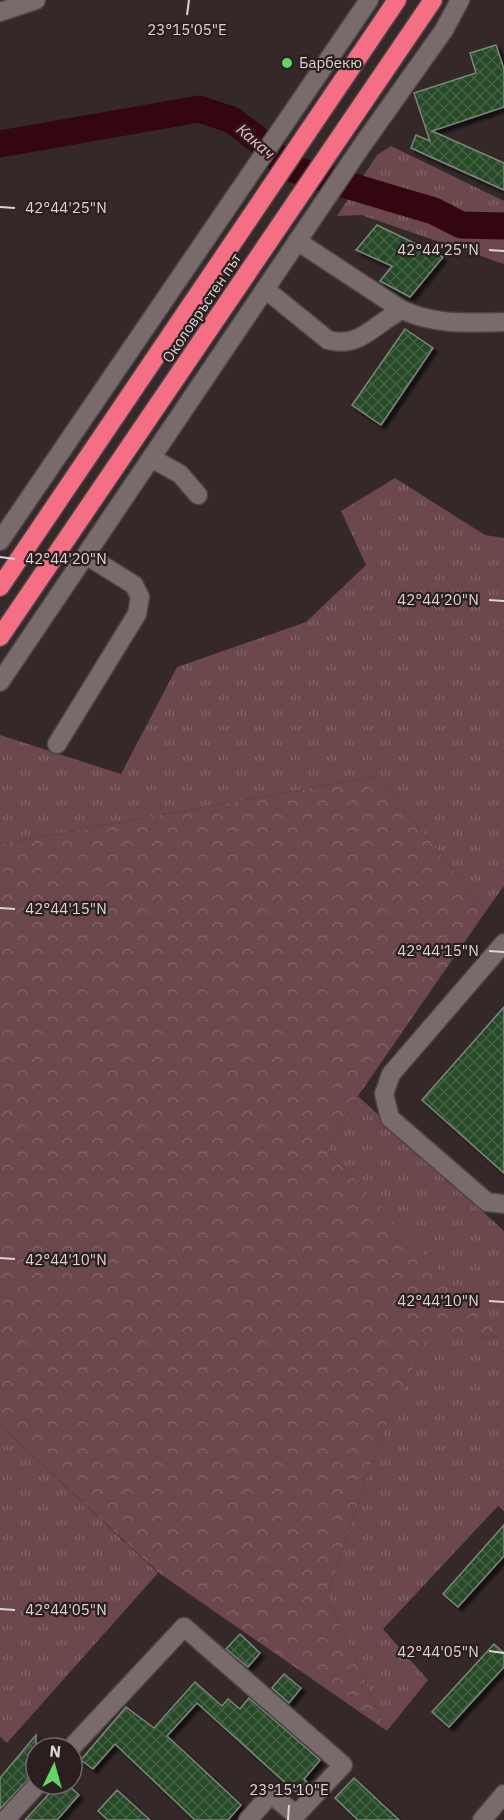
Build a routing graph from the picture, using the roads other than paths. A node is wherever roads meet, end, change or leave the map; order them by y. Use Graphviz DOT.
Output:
graph roads {
  1 [pos="36,0"];
  2 [pos="369,0"];
  3 [pos="398,0"];
  4 [pos="433,0"];
  5 [pos="460,0"];
  6 [pos="0,12"];
  7 [pos="297,241"];
  8 [pos="265,289"];
  9 [pos="402,310"];
  10 [pos="504,322"];
  11 [pos="151,458"];
  12 [pos="198,495"];
  13 [pos="0,541"];
  14 [pos="86,555"];
  15 [pos="2,584"];
  16 [pos="0,637"];
  17 [pos="0,682"];
  18 [pos="57,744"];
  19 [pos="504,943"];
  20 [pos="504,1204"];
  21 [pos="83,1736"];
  22 [pos="504,1794"];
  23 [pos="27,1796"];
  24 [pos="5,1820"];
  25 [pos="248,1820"];
  26 [pos="482,1820"];
  1 -- 6 [label="street"];
  2 -- 13 [label="street"];
  3 -- 15 [label="highway, Околовръстен път"];
  4 -- 16 [label="highway, Околовръстен път"];
  5 -- 7 [label="street"];
  7 -- 8 [label="street"];
  7 -- 9 [label="street"];
  8 -- 9 [label="street"];
  8 -- 11 [label="street"];
  9 -- 10 [label="street"];
  11 -- 12 [label="street"];
  11 -- 14 [label="street"];
  14 -- 17 [label="street"];
  14 -- 18 [label="street"];
  19 -- 20 [label="street"];
  21 -- 25 [label="street"];
  22 -- 26 [label="street"];
  23 -- 24 [label="street"];
}
